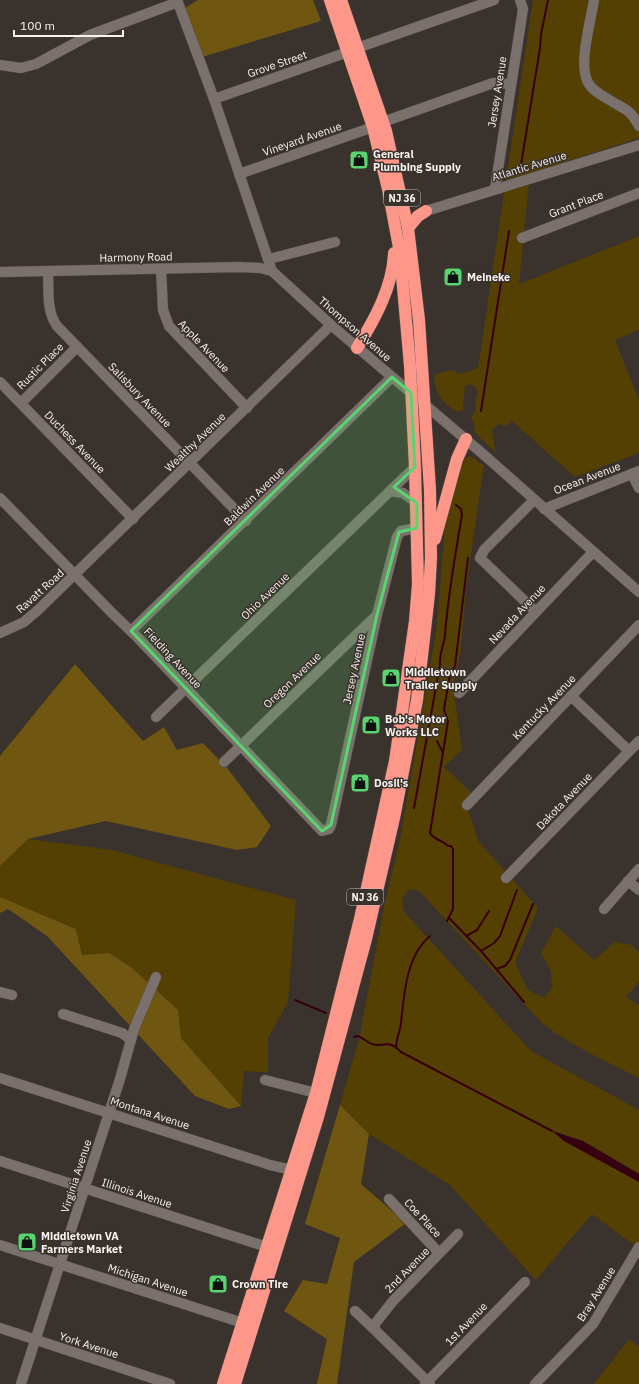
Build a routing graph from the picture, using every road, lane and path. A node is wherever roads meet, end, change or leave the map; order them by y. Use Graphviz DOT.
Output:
graph roads {
  1 [pos="330,0"];
  2 [pos="341,0"];
  3 [pos="494,0"];
  4 [pos="520,0"];
  5 [pos="594,0"];
  6 [pos="178,1"];
  7 [pos="353,50"];
  8 [pos="0,65"];
  9 [pos="511,84"];
  10 [pos="214,99"];
  11 [pos="378,124"];
  12 [pos="639,126"];
  13 [pos="639,145"];
  14 [pos="239,174"];
  15 [pos="495,189"];
  16 [pos="639,193"];
  17 [pos="404,203"];
  18 [pos="426,210"];
  19 [pos="395,226"];
  20 [pos="408,228"];
  21 [pos="522,238"];
  22 [pos="335,242"];
  23 [pos="269,259"];
  24 [pos="161,269"];
  25 [pos="48,271"];
  26 [pos="0,272"];
  27 [pos="272,272"];
  28 [pos="331,325"];
  29 [pos="77,347"];
  30 [pos="358,348"];
  31 [pos="392,377"];
  32 [pos="0,382"];
  33 [pos="411,394"];
  34 [pos="21,402"];
  35 [pos="424,404"];
  36 [pos="247,408"];
  37 [pos="466,439"];
  38 [pos="190,464"];
  39 [pos="415,467"];
  40 [pos="636,472"];
  41 [pos="639,488"];
  42 [pos="390,491"];
  43 [pos="0,498"];
  44 [pos="534,500"];
  45 [pos="417,503"];
  46 [pos="544,509"];
  47 [pos="134,519"];
  48 [pos="246,521"];
  49 [pos="417,528"];
  50 [pos="593,552"];
  51 [pos="431,558"];
  52 [pos="75,576"];
  53 [pos="639,592"];
  54 [pos="536,612"];
  55 [pos="377,615"];
  56 [pos="639,625"];
  57 [pos="132,631"];
  58 [pos="0,633"];
  59 [pos="186,689"];
  60 [pos="459,694"];
  61 [pos="571,696"];
  62 [pos="156,717"];
  63 [pos="639,741"];
  64 [pos="241,746"];
  65 [pos="629,751"];
  66 [pos="224,762"];
  67 [pos="467,805"];
  68 [pos="329,829"];
  69 [pos="639,869"];
  70 [pos="506,878"];
  71 [pos="628,881"];
  72 [pos="639,890"];
  73 [pos="604,909"];
  74 [pos="156,977"];
  75 [pos="0,992"];
  76 [pos="12,996"];
  77 [pos="63,1014"];
  78 [pos="131,1040"];
  79 [pos="0,1078"];
  80 [pos="265,1080"];
  81 [pos="316,1093"];
  82 [pos="109,1112"];
  83 [pos="0,1161"];
  84 [pos="292,1170"];
  85 [pos="85,1188"];
  86 [pos="389,1199"];
  87 [pos="458,1234"];
  88 [pos="0,1245"];
  89 [pos="267,1247"];
  90 [pos="639,1247"];
  91 [pos="439,1253"];
  92 [pos="60,1264"];
  93 [pos="525,1282"];
  94 [pos="355,1311"];
  95 [pos="242,1323"];
  96 [pos="374,1326"];
  97 [pos="0,1328"];
  98 [pos="36,1340"];
  99 [pos="427,1383"];
  100 [pos="21,1384"];
  101 [pos="170,1384"];
  102 [pos="223,1384"];
  103 [pos="235,1384"];
  104 [pos="535,1384"];
  1 -- 7 [label="highway, NJ 36"];
  2 -- 7 [label="highway, NJ 36"];
  3 -- 7 [label="street, Grove Street"];
  4 -- 9 [label="street, Jersey Avenue"];
  5 -- 12 [label="street"];
  6 -- 8 [label="street"];
  6 -- 10 [label="street"];
  7 -- 10 [label="street, Grove Street"];
  7 -- 11 [label="highway, NJ 36"];
  9 -- 11 [label="street, Vineyard Avenue"];
  9 -- 15 [label="street, Jersey Avenue"];
  10 -- 14 [label="street"];
  11 -- 14 [label="street, Vineyard Avenue"];
  11 -- 17 [label="highway, NJ 36"];
  11 -- 19 [label="highway, NJ 36"];
  13 -- 15 [label="street, Atlantic Avenue"];
  14 -- 23 [label="street"];
  15 -- 18 [label="street, Atlantic Avenue"];
  16 -- 21 [label="street, Grant Place"];
  17 -- 18 [label="highway"];
  17 -- 20 [label="highway, NJ 36"];
  18 -- 20 [label="highway"];
  19 -- 30 [label="highway"];
  19 -- 33 [label="highway, NJ 36"];
  20 -- 35 [label="highway, NJ 36"];
  22 -- 23 [label="street"];
  23 -- 27 [label="street"];
  24 -- 25 [label="street, Harmony Road"];
  24 -- 27 [label="street, Harmony Road"];
  24 -- 36 [label="street, Apple Avenue"];
  25 -- 26 [label="street, Harmony Road"];
  25 -- 29 [label="street, Salisbury Avenue"];
  27 -- 28 [label="street, Thompson Avenue"];
  28 -- 30 [label="street, Thompson Avenue"];
  28 -- 36 [label="street, Wealthy Avenue"];
  29 -- 34 [label="street, Rustic Place"];
  29 -- 38 [label="street, Salisbury Avenue"];
  30 -- 31 [label="street, Thompson Avenue"];
  31 -- 33 [label="street, Thompson Avenue"];
  31 -- 48 [label="street, Baldwin Avenue"];
  32 -- 34 [label="street, Duchess Avenue"];
  33 -- 35 [label="street, Thompson Avenue"];
  33 -- 39 [label="highway, NJ 36"];
  34 -- 47 [label="street, Duchess Avenue"];
  35 -- 37 [label="street, Thompson Avenue"];
  35 -- 51 [label="highway, NJ 36"];
  36 -- 38 [label="street, Wealthy Avenue"];
  37 -- 44 [label="street, Thompson Avenue"];
  37 -- 51 [label="highway"];
  38 -- 47 [label="street, Wealthy Avenue"];
  38 -- 48 [label="street, Salisbury Avenue"];
  39 -- 42 [label="street, Ohio Avenue"];
  39 -- 45 [label="highway, NJ 36"];
  40 -- 41 [label="street"];
  40 -- 46 [label="street, Ocean Avenue"];
  42 -- 45 [label="street"];
  42 -- 59 [label="street, Ohio Avenue"];
  43 -- 52 [label="street, Fielding Avenue"];
  44 -- 46 [label="street, Thompson Avenue"];
  44 -- 54 [label="street"];
  45 -- 49 [label="highway, NJ 36"];
  46 -- 50 [label="street, Thompson Avenue"];
  47 -- 52 [label="street, Wealthy Avenue"];
  48 -- 57 [label="street, Baldwin Avenue"];
  49 -- 55 [label="street, Jersey Avenue"];
  49 -- 81 [label="highway, NJ 36"];
  50 -- 53 [label="street, Thompson Avenue"];
  50 -- 54 [label="street, Nevada Avenue"];
  51 -- 103 [label="highway, NJ 36"];
  52 -- 57 [label="street, Fielding Avenue"];
  52 -- 58 [label="street, Ravatt Road"];
  54 -- 60 [label="street, Nevada Avenue"];
  55 -- 64 [label="street, Oregon Avenue"];
  55 -- 68 [label="street, Jersey Avenue"];
  56 -- 61 [label="street, Kentucky Avenue"];
  57 -- 59 [label="street, Fielding Avenue"];
  59 -- 62 [label="street, Ohio Avenue"];
  59 -- 64 [label="street, Fielding Avenue"];
  61 -- 65 [label="street"];
  61 -- 67 [label="street, Kentucky Avenue"];
  63 -- 65 [label="street, Dakota Avenue"];
  64 -- 66 [label="street, Oregon Avenue"];
  64 -- 68 [label="street, Fielding Avenue"];
  65 -- 70 [label="street, Dakota Avenue"];
  69 -- 71 [label="street"];
  71 -- 72 [label="street"];
  71 -- 73 [label="street"];
  74 -- 78 [label="street, Virginia Avenue"];
  75 -- 76 [label="street"];
  77 -- 78 [label="street"];
  78 -- 82 [label="street, Virginia Avenue"];
  79 -- 82 [label="street, Montana Avenue"];
  80 -- 81 [label="street"];
  81 -- 84 [label="highway, NJ 36"];
  82 -- 84 [label="street, Montana Avenue"];
  82 -- 85 [label="street, Virginia Avenue"];
  83 -- 85 [label="street, Illinois Avenue"];
  84 -- 89 [label="highway, NJ 36"];
  85 -- 89 [label="street, Illinois Avenue"];
  85 -- 92 [label="street, Virginia Avenue"];
  86 -- 91 [label="street, Coe Place"];
  87 -- 91 [label="street, 2nd Avenue"];
  88 -- 92 [label="street, Michigan Avenue"];
  89 -- 95 [label="highway, NJ 36"];
  90 -- 104 [label="street, Bray Avenue"];
  91 -- 96 [label="street, 2nd Avenue"];
  92 -- 95 [label="street, Michigan Avenue"];
  92 -- 98 [label="street, Virginia Avenue"];
  93 -- 99 [label="street, 1st Avenue"];
  94 -- 96 [label="street"];
  95 -- 102 [label="highway, NJ 36"];
  96 -- 99 [label="street"];
  97 -- 98 [label="street, York Avenue"];
  98 -- 100 [label="street, Virginia Avenue"];
  98 -- 101 [label="street, York Avenue"];
}
